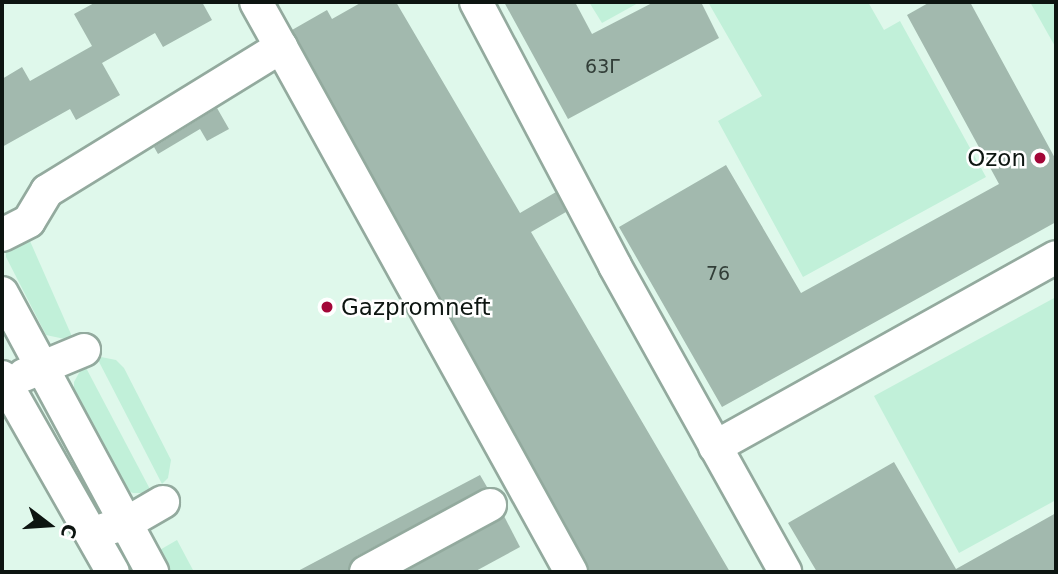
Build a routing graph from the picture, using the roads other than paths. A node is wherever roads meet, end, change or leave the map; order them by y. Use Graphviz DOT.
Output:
graph roads {
  1 [pos="256,2"];
  2 [pos="476,2"];
  3 [pos="281,47"];
  4 [pos="2,235"];
  5 [pos="1056,257"];
  6 [pos="2,293"];
  7 [pos="84,350"];
  8 [pos="40,366"];
  9 [pos="4,381"];
  10 [pos="715,447"];
  11 [pos="163,502"];
  12 [pos="490,505"];
  13 [pos="125,524"];
  14 [pos="91,533"];
  15 [pos="113,572"];
  16 [pos="152,572"];
  17 [pos="366,572"];
  18 [pos="571,572"];
  19 [pos="785,572"];
  1 -- 3 [label="street"];
  2 -- 10 [label="street"];
  3 -- 4 [label="street"];
  3 -- 18 [label="street"];
  5 -- 10 [label="street"];
  6 -- 8 [label="street"];
  7 -- 8 [label="street"];
  8 -- 9 [label="street"];
  8 -- 13 [label="street"];
  9 -- 14 [label="street"];
  10 -- 19 [label="street"];
  11 -- 13 [label="street"];
  12 -- 17 [label="street"];
  13 -- 14 [label="street"];
  13 -- 16 [label="street"];
  14 -- 15 [label="street"];
}
